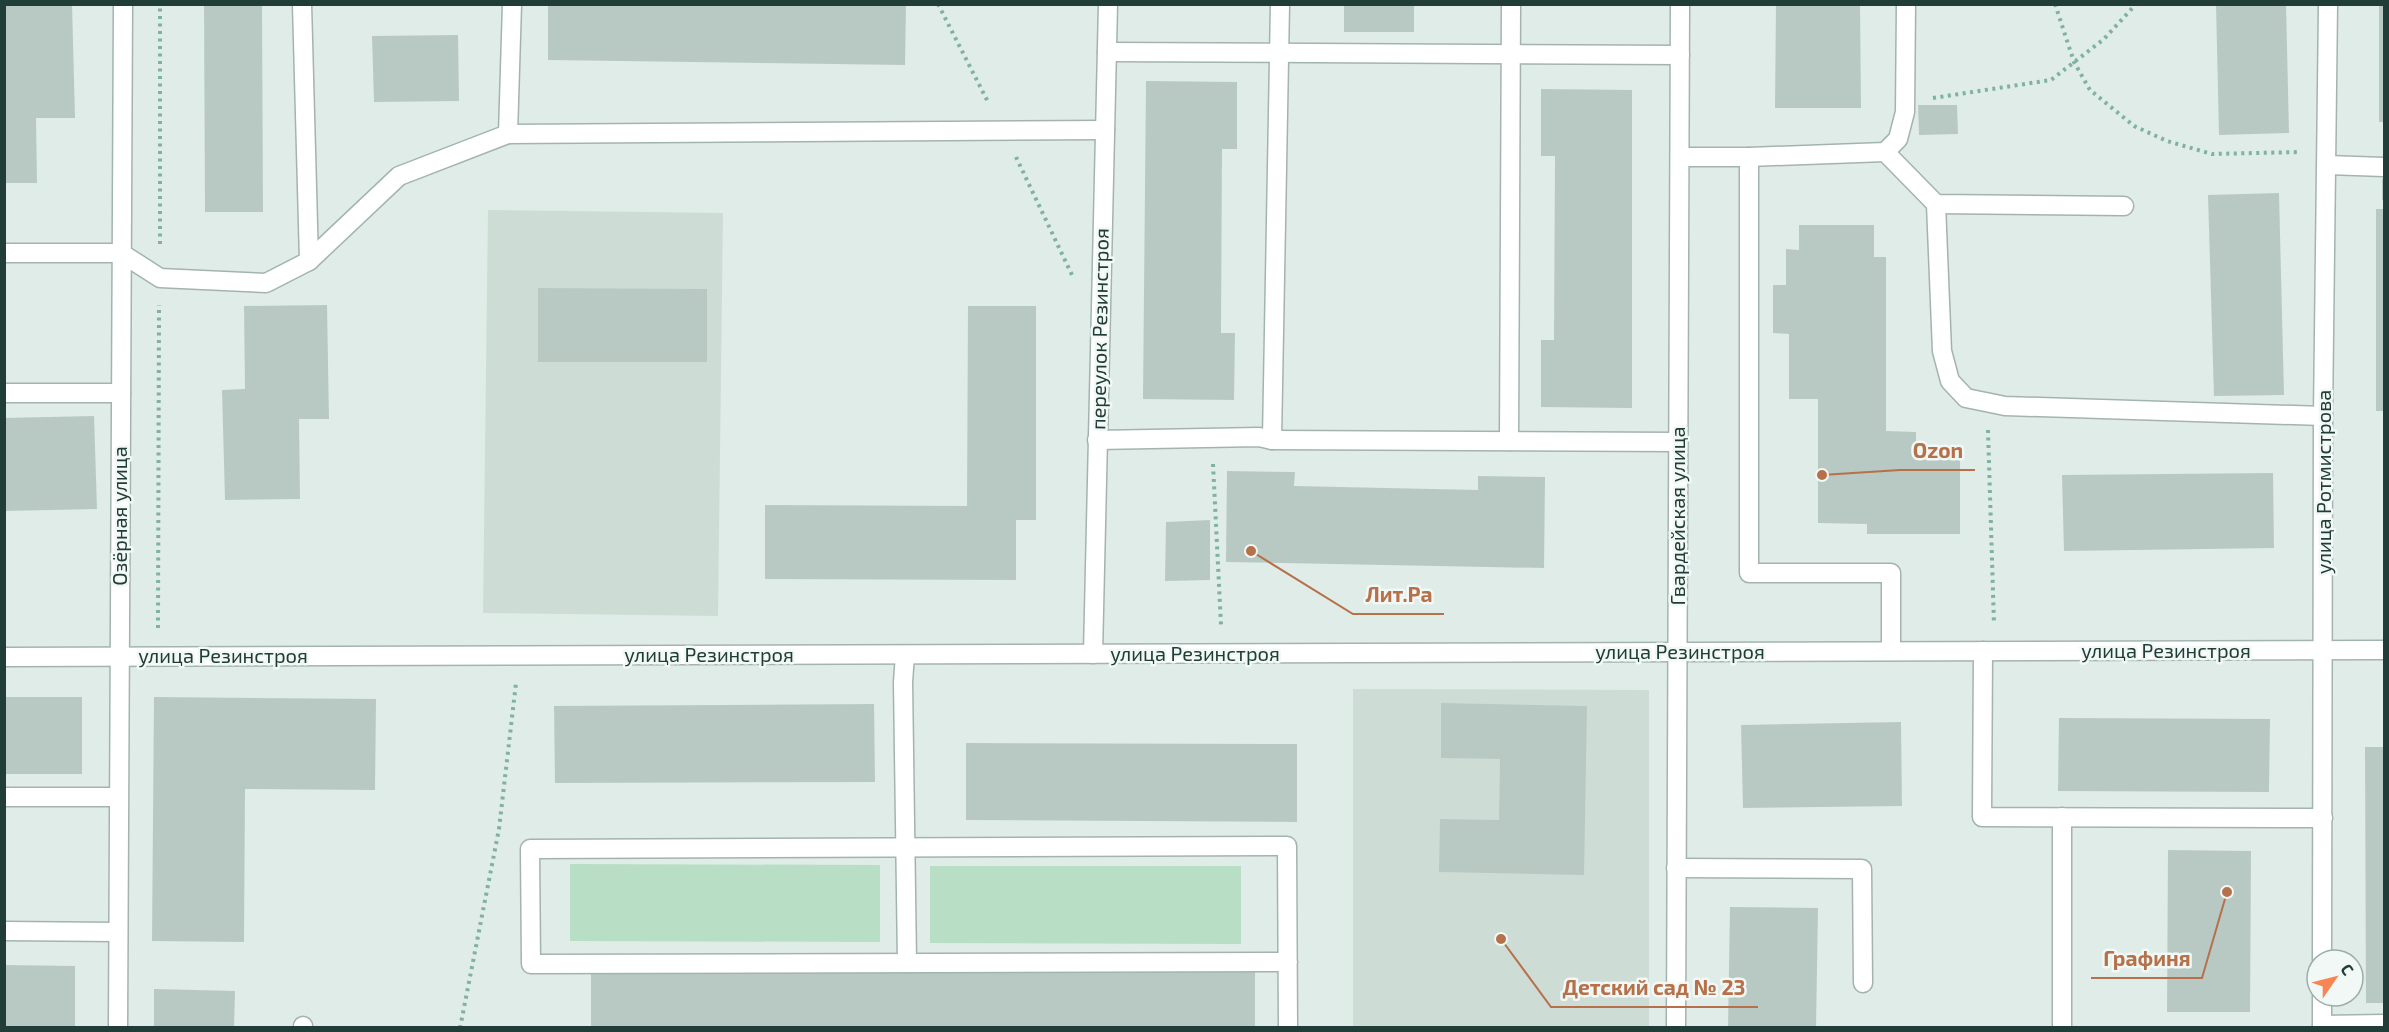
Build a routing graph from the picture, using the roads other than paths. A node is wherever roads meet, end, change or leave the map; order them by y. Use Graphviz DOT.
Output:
graph roads {
  1 [pos="123,4"];
  2 [pos="302,4"];
  3 [pos="512,4"];
  4 [pos="1108,4"];
  5 [pos="1280,4"];
  6 [pos="1510,4"];
  7 [pos="1680,4"];
  8 [pos="1906,4"];
  9 [pos="2328,4"];
  10 [pos="1107,52"];
  11 [pos="1279,53"];
  12 [pos="1510,55"];
  13 [pos="1680,56"];
  14 [pos="1105,130"];
  15 [pos="508,134"];
  16 [pos="1885,152"];
  17 [pos="1680,157"];
  18 [pos="1749,157"];
  19 [pos="2327,165"];
  20 [pos="2385,167"];
  21 [pos="1936,204"];
  22 [pos="2124,206"];
  23 [pos="4,253"];
  24 [pos="121,253"];
  25 [pos="309,261"];
  26 [pos="4,393"];
  27 [pos="121,393"];
  28 [pos="2323,416"];
  29 [pos="1097,440"];
  30 [pos="1272,440"];
  31 [pos="1509,441"];
  32 [pos="1678,442"];
  33 [pos="2324,650"];
  34 [pos="2385,650"];
  35 [pos="1891,651"];
  36 [pos="1983,651"];
  37 [pos="1678,652"];
  38 [pos="1093,654"];
  39 [pos="905,655"];
  40 [pos="4,657"];
  41 [pos="119,657"];
  42 [pos="4,797"];
  43 [pos="118,797"];
  44 [pos="2062,817"];
  45 [pos="2323,818"];
  46 [pos="907,847"];
  47 [pos="1676,868"];
  48 [pos="4,931"];
  49 [pos="118,932"];
  50 [pos="2322,948"];
  51 [pos="1288,962"];
  52 [pos="907,963"];
  53 [pos="1863,983"];
  54 [pos="2322,1008"];
  55 [pos="2385,1024"];
  56 [pos="2322,1026"];
  57 [pos="118,1028"];
  58 [pos="1288,1028"];
  59 [pos="1676,1028"];
  60 [pos="2062,1028"];
  1 -- 24 [label="street, Озёрная улица"];
  2 -- 25 [label="street"];
  3 -- 15 [label="street"];
  4 -- 10 [label="street, переулок Резинстроя"];
  5 -- 11 [label="street"];
  6 -- 12 [label="street"];
  7 -- 13 [label="street, Гвардейская улица"];
  8 -- 16 [label="street"];
  9 -- 19 [label="street, улица Ротмистрова"];
  10 -- 11 [label="street"];
  10 -- 14 [label="street, переулок Резинстроя"];
  11 -- 12 [label="street"];
  11 -- 30 [label="street"];
  12 -- 13 [label="street"];
  12 -- 31 [label="street"];
  13 -- 17 [label="street, Гвардейская улица"];
  14 -- 15 [label="street"];
  14 -- 29 [label="street, переулок Резинстроя"];
  15 -- 25 [label="street"];
  16 -- 18 [label="street"];
  16 -- 21 [label="street"];
  17 -- 18 [label="street"];
  17 -- 32 [label="street, Гвардейская улица"];
  18 -- 35 [label="street"];
  19 -- 20 [label="street"];
  19 -- 28 [label="street, улица Ротмистрова"];
  21 -- 22 [label="street"];
  21 -- 28 [label="street"];
  23 -- 24 [label="street"];
  24 -- 25 [label="street"];
  24 -- 27 [label="street, Озёрная улица"];
  26 -- 27 [label="street"];
  27 -- 41 [label="street, Озёрная улица"];
  28 -- 33 [label="street, улица Ротмистрова"];
  29 -- 30 [label="street"];
  29 -- 38 [label="street, переулок Резинстроя"];
  30 -- 31 [label="street"];
  31 -- 32 [label="street"];
  32 -- 37 [label="street, Гвардейская улица"];
  33 -- 34 [label="street, улица Резинстроя"];
  33 -- 36 [label="street, улица Резинстроя"];
  33 -- 45 [label="street, улица Ротмистрова"];
  35 -- 36 [label="street, улица Резинстроя"];
  35 -- 37 [label="street, улица Резинстроя"];
  36 -- 44 [label="street"];
  37 -- 38 [label="street, улица Резинстроя"];
  37 -- 47 [label="street, Гвардейская улица"];
  38 -- 39 [label="street, улица Резинстроя"];
  39 -- 41 [label="street, улица Резинстроя"];
  39 -- 46 [label="street"];
  40 -- 41 [label="street, улица Резинстроя"];
  41 -- 43 [label="street, Озёрная улица"];
  42 -- 43 [label="street"];
  43 -- 49 [label="street, Озёрная улица"];
  44 -- 45 [label="street"];
  44 -- 60 [label="street"];
  45 -- 50 [label="street, улица Ротмистрова"];
  46 -- 51 [label="street"];
  46 -- 52 [label="street"];
  46 -- 52 [label="street"];
  47 -- 53 [label="street"];
  47 -- 59 [label="street, Гвардейская улица"];
  48 -- 49 [label="street"];
  49 -- 57 [label="street, Озёрная улица"];
  51 -- 52 [label="street"];
  51 -- 58 [label="street"];
  54 -- 56 [label="street"];
  55 -- 56 [label="street"];
}
